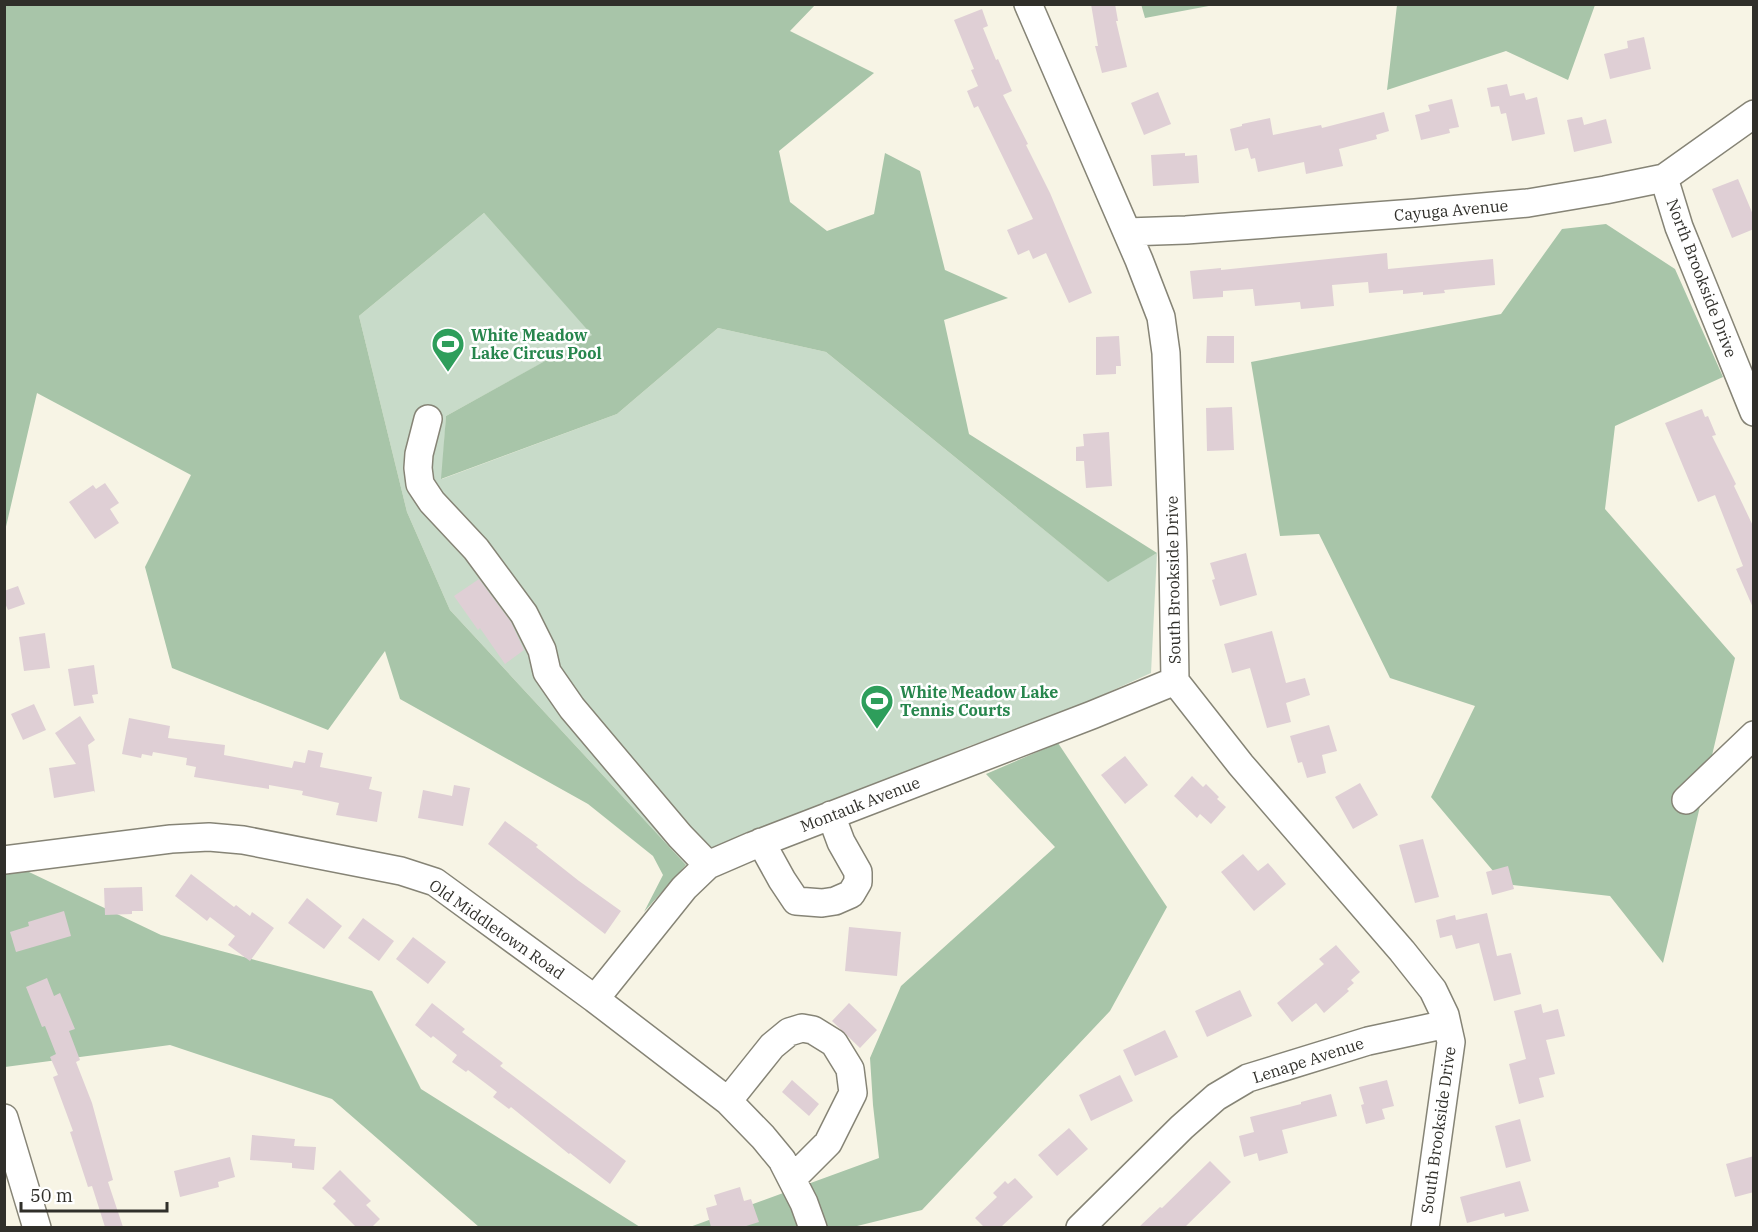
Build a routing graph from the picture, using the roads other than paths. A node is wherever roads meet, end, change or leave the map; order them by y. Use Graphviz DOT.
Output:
graph roads {
  1 [pos="1028,4"];
  2 [pos="1754,114"];
  3 [pos="1664,178"];
  4 [pos="1127,232"];
  5 [pos="1754,412"];
  6 [pos="428,419"];
  7 [pos="1175,681"];
  8 [pos="1754,735"];
  9 [pos="1686,800"];
  10 [pos="831,815"];
  11 [pos="761,842"];
  12 [pos="4,860"];
  13 [pos="708,866"];
  14 [pos="595,999"];
  15 [pos="1447,1024"];
  16 [pos="728,1101"];
  17 [pos="4,1118"];
  18 [pos="792,1179"];
  19 [pos="37,1227"];
  20 [pos="813,1227"];
  21 [pos="1080,1227"];
  22 [pos="1425,1227"];
  1 -- 4 [label="street, South Brookside Drive"];
  2 -- 3 [label="street, Cayuga Avenue"];
  3 -- 4 [label="street, Cayuga Avenue"];
  3 -- 5 [label="street, North Brookside Drive"];
  4 -- 7 [label="street, South Brookside Drive"];
  6 -- 13 [label="street"];
  7 -- 10 [label="street, Montauk Avenue"];
  7 -- 15 [label="street, South Brookside Drive"];
  8 -- 9 [label="street"];
  10 -- 11 [label="street, Montauk Avenue"];
  10 -- 11 [label="street"];
  11 -- 13 [label="street, Montauk Avenue"];
  12 -- 14 [label="street, Old Middletown Road"];
  13 -- 14 [label="street, Montauk Avenue"];
  14 -- 16 [label="street, Old Middletown Road"];
  15 -- 21 [label="street, Lenape Avenue"];
  15 -- 22 [label="street, South Brookside Drive"];
  16 -- 18 [label="street, Old Middletown Road"];
  16 -- 18 [label="street"];
  17 -- 19 [label="street"];
  18 -- 20 [label="street, Old Middletown Road"];
}
